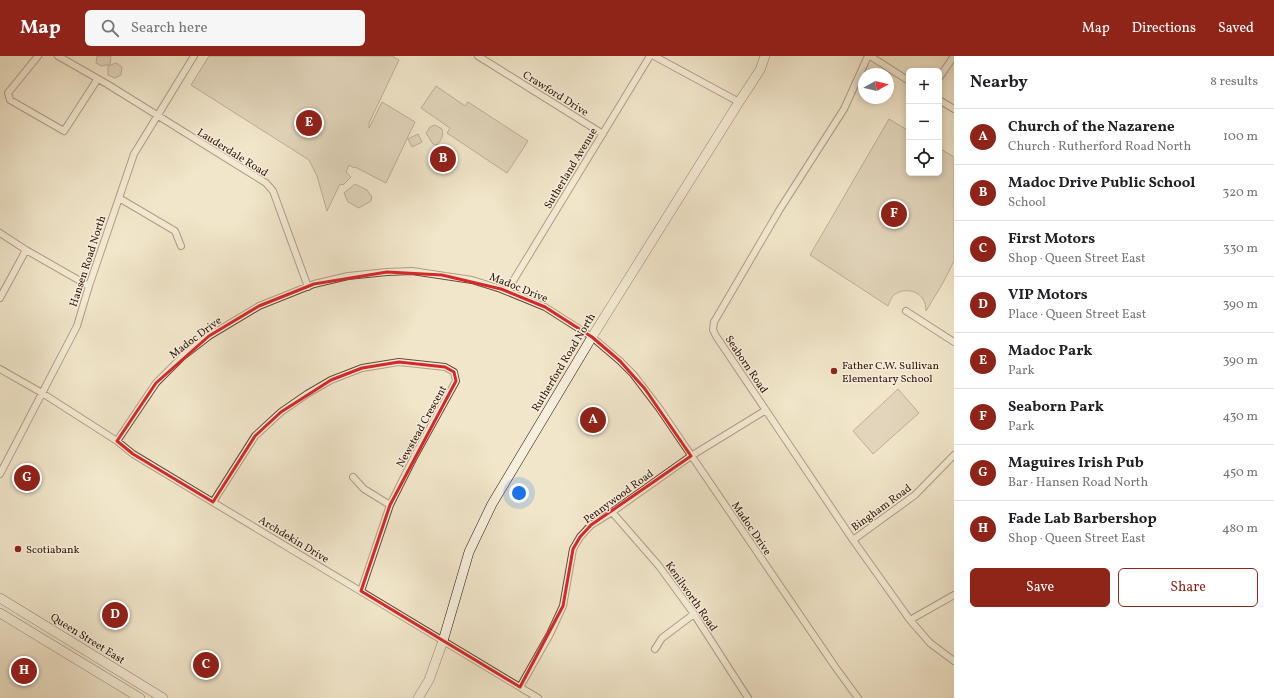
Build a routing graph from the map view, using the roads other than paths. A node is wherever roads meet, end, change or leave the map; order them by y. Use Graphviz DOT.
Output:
graph roads {
  1 [pos="38,56"];
  2 [pos="58,56"];
  3 [pos="194,56"];
  4 [pos="478,56"];
  5 [pos="650,56"];
  6 [pos="654,56"];
  7 [pos="765,56"];
  8 [pos="869,56"];
  9 [pos="954,56"];
  10 [pos="942,74"];
  11 [pos="906,79"];
  12 [pos="97,80"];
  13 [pos="738,102"];
  14 [pos="942,102"];
  15 [pos="954,109"];
  16 [pos="157,116"];
  17 [pos="603,134"];
  18 [pos="119,198"];
  19 [pos="0,233"];
  20 [pos="182,246"];
  21 [pos="26,250"];
  22 [pos="89,286"];
  23 [pos="308,287"];
  24 [pos="507,291"];
  25 [pos="0,298"];
  26 [pos="906,311"];
  27 [pos="592,337"];
  28 [pos="954,342"];
  29 [pos="0,369"];
  30 [pos="42,393"];
  31 [pos="766,410"];
  32 [pos="117,441"];
  33 [pos="954,455"];
  34 [pos="691,456"];
  35 [pos="0,474"];
  36 [pos="353,477"];
  37 [pos="213,502"];
  38 [pos="390,505"];
  39 [pos="612,512"];
  40 [pos="852,540"];
  41 [pos="361,591"];
  42 [pos="954,595"];
  43 [pos="0,598"];
  44 [pos="0,613"];
  45 [pos="694,614"];
  46 [pos="910,620"];
  47 [pos="443,641"];
  48 [pos="655,649"];
  49 [pos="954,661"];
  50 [pos="520,687"];
  51 [pos="855,697"];
  52 [pos="140,698"];
  53 [pos="163,698"];
  54 [pos="418,698"];
  55 [pos="538,698"];
  56 [pos="748,698"];
  1 -- 12 [label="street"];
  2 -- 12 [label="street, Lauderdale Road"];
  3 -- 16 [label="street, Hansen Road North"];
  4 -- 17 [label="street, Crawford Drive"];
  5 -- 17 [label="street, Sutherland Avenue"];
  6 -- 13 [label="street"];
  7 -- 13 [label="street, Rutherford Road North"];
  8 -- 11 [label="street"];
  8 -- 31 [label="street, Seaborn Road"];
  9 -- 10 [label="street"];
  12 -- 16 [label="street, Lauderdale Road"];
  13 -- 27 [label="street, Rutherford Road North"];
  14 -- 15 [label="street"];
  16 -- 18 [label="street, Hansen Road North"];
  16 -- 23 [label="street, Lauderdale Road"];
  17 -- 24 [label="street, Sutherland Avenue"];
  18 -- 20 [label="street"];
  18 -- 22 [label="street, Hansen Road North"];
  19 -- 21 [label="street"];
  21 -- 22 [label="street"];
  21 -- 25 [label="street"];
  22 -- 30 [label="street, Hansen Road North"];
  23 -- 24 [label="street, Madoc Drive"];
  23 -- 32 [label="street, Madoc Drive"];
  24 -- 27 [label="street, Madoc Drive"];
  26 -- 28 [label="street"];
  27 -- 34 [label="street, Madoc Drive"];
  27 -- 47 [label="street, Rutherford Road North"];
  29 -- 30 [label="street, Archdekin Drive"];
  30 -- 32 [label="street, Archdekin Drive"];
  30 -- 35 [label="street, Hansen Road North"];
  31 -- 34 [label="street, Pennywood Road"];
  31 -- 40 [label="street, Seaborn Road"];
  32 -- 37 [label="street, Archdekin Drive"];
  33 -- 40 [label="street, Bingham Road"];
  34 -- 39 [label="street, Pennywood Road"];
  34 -- 51 [label="street, Madoc Drive"];
  36 -- 38 [label="street"];
  37 -- 38 [label="street, Newstead Crescent"];
  37 -- 41 [label="street, Archdekin Drive"];
  38 -- 41 [label="street, Newstead Crescent"];
  39 -- 45 [label="street, Kenilworth Road"];
  39 -- 50 [label="street, Pennywood Road"];
  40 -- 46 [label="street, Seaborn Road"];
  41 -- 47 [label="street, Archdekin Drive"];
  42 -- 46 [label="street"];
  43 -- 53 [label="street, Queen Street East"];
  44 -- 52 [label="street"];
  45 -- 48 [label="street"];
  45 -- 56 [label="street, Kenilworth Road"];
  46 -- 49 [label="street, Seaborn Road"];
  47 -- 50 [label="street, Archdekin Drive"];
  47 -- 54 [label="street, Rutherford Road North"];
  50 -- 55 [label="street, Archdekin Drive"];
}
